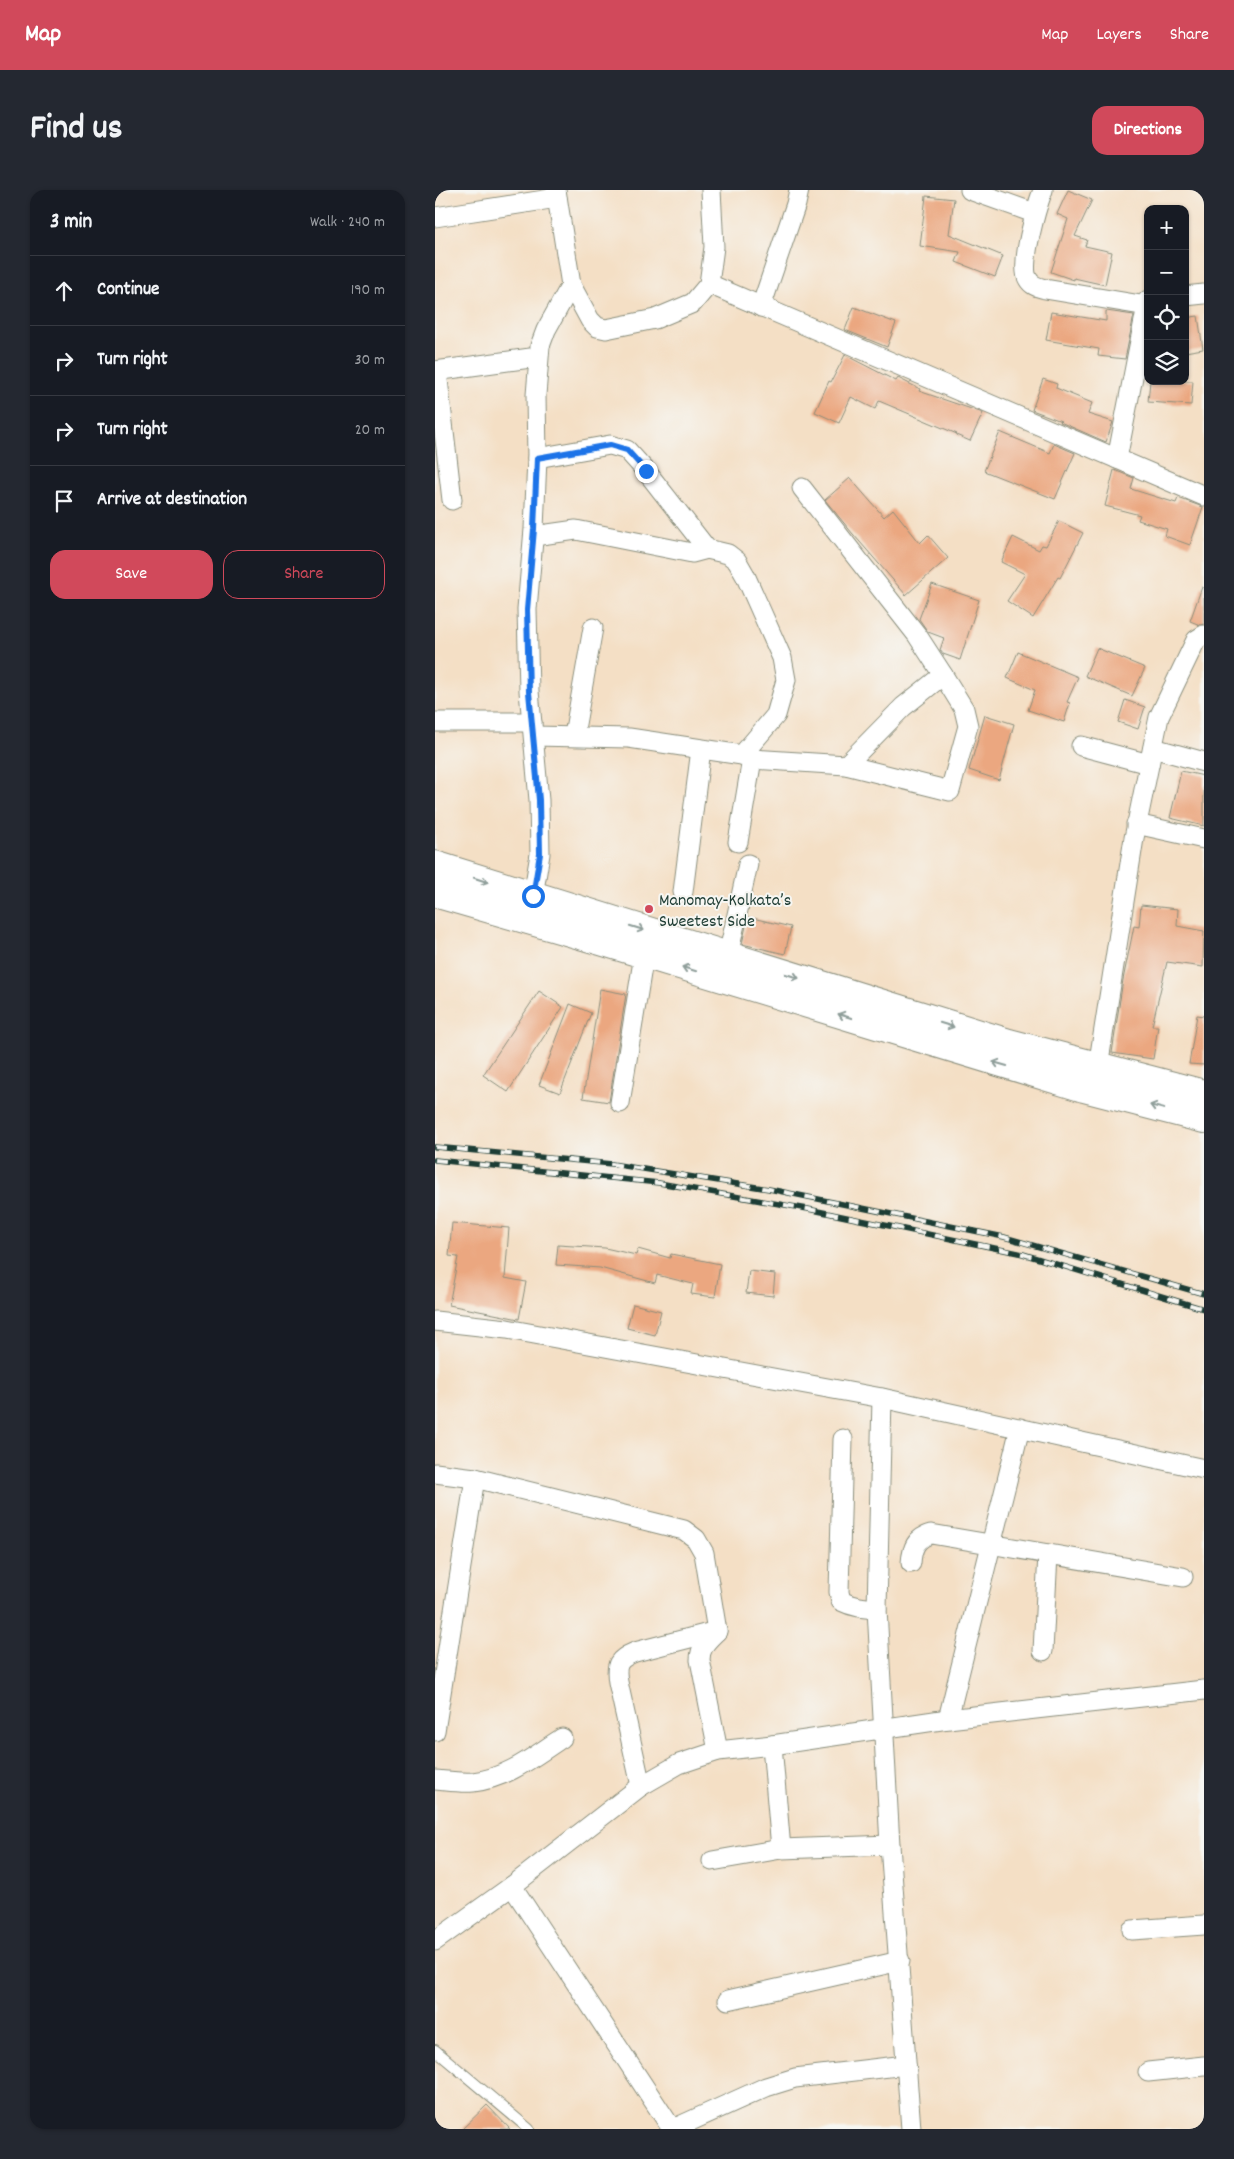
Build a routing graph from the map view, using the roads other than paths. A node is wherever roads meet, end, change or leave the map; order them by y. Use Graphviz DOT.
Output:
graph roads {
  1 [pos="711,190"];
  2 [pos="799,190"];
  3 [pos="970,190"];
  4 [pos="1043,190"];
  5 [pos="557,194"];
  6 [pos="1034,213"];
  7 [pos="435,216"];
  8 [pos="709,284"];
  9 [pos="571,285"];
  10 [pos="1204,294"];
  11 [pos="1189,296"];
  12 [pos="1144,303"];
  13 [pos="761,306"];
  14 [pos="1144,319"];
  15 [pos="538,357"];
  16 [pos="436,371"];
  17 [pos="440,439"];
  18 [pos="537,458"];
  19 [pos="1117,459"];
  20 [pos="801,488"];
  21 [pos="1204,496"];
  22 [pos="452,500"];
  23 [pos="534,536"];
  24 [pos="707,549"];
  25 [pos="593,628"];
  26 [pos="1204,635"];
  27 [pos="943,675"];
  28 [pos="435,722"];
  29 [pos="533,729"];
  30 [pos="574,735"];
  31 [pos="1081,746"];
  32 [pos="701,749"];
  33 [pos="1151,756"];
  34 [pos="747,757"];
  35 [pos="1204,762"];
  36 [pos="846,765"];
  37 [pos="1136,824"];
  38 [pos="1204,839"];
  39 [pos="738,842"];
  40 [pos="748,864"];
  41 [pos="435,865"];
  42 [pos="683,892"];
  43 [pos="435,893"];
  44 [pos="533,896"];
  45 [pos="644,955"];
  46 [pos="728,956"];
  47 [pos="1098,1067"];
  48 [pos="1204,1094"];
  49 [pos="620,1103"];
  50 [pos="1204,1120"];
  51 [pos="435,1321"];
  52 [pos="882,1398"];
  53 [pos="1020,1428"];
  54 [pos="843,1439"];
  55 [pos="1204,1469"];
  56 [pos="435,1473"];
  57 [pos="475,1478"];
  58 [pos="992,1544"];
  59 [pos="1048,1554"];
  60 [pos="911,1563"];
  61 [pos="1183,1577"];
  62 [pos="877,1610"];
  63 [pos="717,1631"];
  64 [pos="1043,1651"];
  65 [pos="1204,1690"];
  66 [pos="949,1719"];
  67 [pos="884,1728"];
  68 [pos="435,1732"];
  69 [pos="562,1738"];
  70 [pos="771,1745"];
  71 [pos="717,1751"];
  72 [pos="435,1780"];
  73 [pos="641,1786"];
  74 [pos="890,1845"];
  75 [pos="781,1850"];
  76 [pos="712,1860"];
  77 [pos="512,1886"];
  78 [pos="1204,1924"];
  79 [pos="1132,1930"];
  80 [pos="435,1941"];
  81 [pos="900,1961"];
  82 [pos="728,2000"];
  83 [pos="435,2050"];
  84 [pos="906,2065"];
  85 [pos="1204,2066"];
  86 [pos="1148,2072"];
  87 [pos="529,2129"];
  88 [pos="672,2129"];
  89 [pos="911,2129"];
  1 -- 8 [label="street"];
  2 -- 13 [label="street"];
  3 -- 6 [label="street"];
  4 -- 6 [label="street"];
  5 -- 7 [label="street"];
  5 -- 9 [label="street"];
  6 -- 12 [label="street"];
  8 -- 9 [label="street"];
  8 -- 13 [label="street"];
  9 -- 15 [label="street"];
  10 -- 11 [label="street"];
  13 -- 19 [label="street"];
  14 -- 19 [label="street"];
  15 -- 16 [label="street"];
  15 -- 18 [label="street"];
  16 -- 17 [label="street"];
  17 -- 22 [label="street"];
  18 -- 23 [label="street"];
  18 -- 24 [label="street"];
  19 -- 21 [label="street"];
  20 -- 27 [label="street"];
  23 -- 24 [label="street"];
  23 -- 29 [label="street"];
  24 -- 34 [label="street"];
  25 -- 30 [label="street"];
  26 -- 33 [label="street"];
  27 -- 36 [label="street"];
  27 -- 36 [label="street"];
  28 -- 29 [label="street"];
  29 -- 30 [label="street"];
  29 -- 44 [label="street"];
  30 -- 32 [label="street"];
  31 -- 33 [label="street"];
  32 -- 34 [label="street"];
  32 -- 42 [label="street"];
  33 -- 35 [label="street"];
  33 -- 37 [label="street"];
  34 -- 36 [label="street"];
  34 -- 39 [label="street"];
  37 -- 38 [label="street"];
  37 -- 47 [label="street"];
  40 -- 46 [label="street"];
  41 -- 44 [label="main road, one-way"];
  43 -- 45 [label="main road"];
  44 -- 46 [label="main road, one-way"];
  45 -- 49 [label="street"];
  50 -- 45 [label="main road, one-way"];
  46 -- 47 [label="main road, one-way"];
  47 -- 48 [label="main road"];
  51 -- 52 [label="street"];
  52 -- 53 [label="street"];
  52 -- 62 [label="street"];
  53 -- 55 [label="street"];
  53 -- 58 [label="street"];
  54 -- 62 [label="street"];
  56 -- 57 [label="street"];
  57 -- 63 [label="street"];
  57 -- 68 [label="street"];
  58 -- 59 [label="street"];
  58 -- 60 [label="street"];
  58 -- 66 [label="street"];
  59 -- 61 [label="street"];
  59 -- 64 [label="street"];
  62 -- 67 [label="street"];
  63 -- 71 [label="street"];
  63 -- 73 [label="street"];
  65 -- 66 [label="street"];
  66 -- 67 [label="street"];
  67 -- 70 [label="street"];
  67 -- 74 [label="street"];
  69 -- 72 [label="street"];
  70 -- 71 [label="street"];
  70 -- 75 [label="street"];
  71 -- 73 [label="street"];
  73 -- 77 [label="street"];
  74 -- 75 [label="street"];
  74 -- 81 [label="street"];
  75 -- 76 [label="street"];
  77 -- 80 [label="street"];
  77 -- 88 [label="street"];
  78 -- 79 [label="street"];
  81 -- 82 [label="street"];
  81 -- 84 [label="street"];
  83 -- 87 [label="lane"];
  84 -- 88 [label="street"];
  84 -- 89 [label="street"];
  85 -- 86 [label="street"];
}
